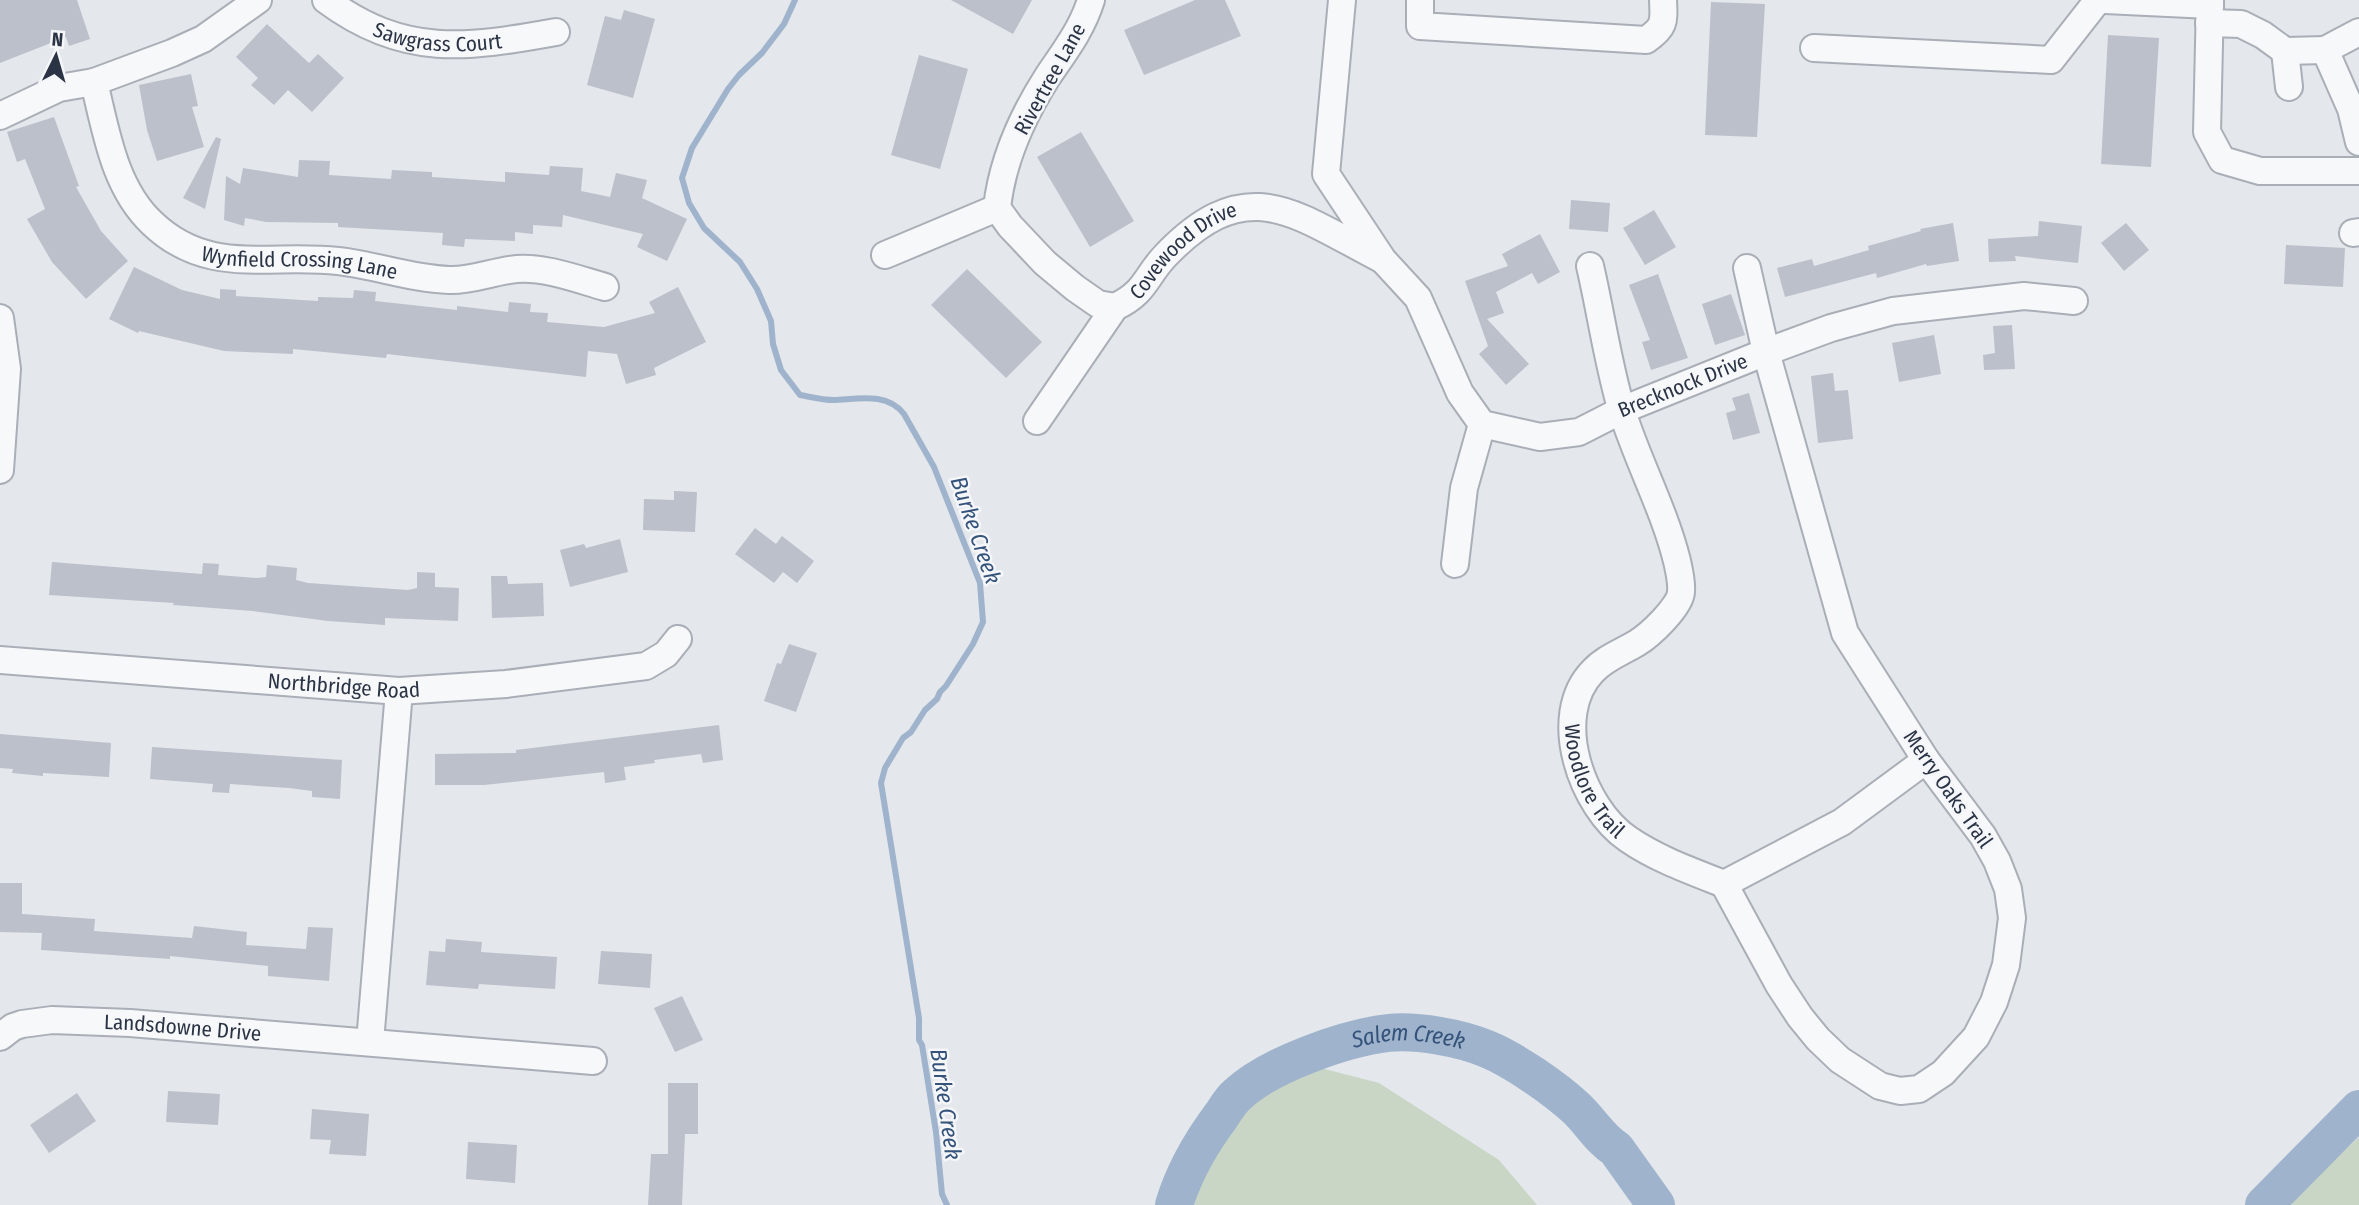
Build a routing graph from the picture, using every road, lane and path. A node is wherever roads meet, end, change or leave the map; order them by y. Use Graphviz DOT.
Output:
graph roads {
  1 [pos="258,0"];
  2 [pos="326,0"];
  3 [pos="1091,0"];
  4 [pos="1342,0"];
  5 [pos="1420,0"];
  6 [pos="1663,0"];
  7 [pos="2098,0"];
  8 [pos="2105,0"];
  9 [pos="2210,10"];
  10 [pos="556,32"];
  11 [pos="2359,32"];
  12 [pos="1814,48"];
  13 [pos="2325,50"];
  14 [pos="2285,51"];
  15 [pos="94,82"];
  16 [pos="2289,87"];
  17 [pos="0,116"];
  18 [pos="2359,142"];
  19 [pos="2359,171"];
  20 [pos="997,208"];
  21 [pos="885,255"];
  22 [pos="1383,260"];
  23 [pos="1590,266"];
  24 [pos="1747,268"];
  25 [pos="605,287"];
  26 [pos="2074,301"];
  27 [pos="1115,307"];
  28 [pos="0,318"];
  29 [pos="1766,352"];
  30 [pos="1622,410"];
  31 [pos="1037,421"];
  32 [pos="1482,424"];
  33 [pos="0,470"];
  34 [pos="1455,564"];
  35 [pos="678,639"];
  36 [pos="0,660"];
  37 [pos="399,691"];
  38 [pos="1926,760"];
  39 [pos="1724,884"];
  40 [pos="0,1037"];
  41 [pos="370,1042"];
  42 [pos="593,1061"];
  1 -- 15 [label="street"];
  2 -- 10 [label="street, Sawgrass Court"];
  3 -- 20 [label="street, Rivertree Lane"];
  4 -- 22 [label="street"];
  5 -- 6 [label="street"];
  7 -- 12 [label="street"];
  8 -- 9 [label="street"];
  9 -- 14 [label="street"];
  9 -- 19 [label="street"];
  11 -- 13 [label="street"];
  13 -- 14 [label="street"];
  13 -- 18 [label="street"];
  14 -- 16 [label="street"];
  15 -- 17 [label="street"];
  15 -- 25 [label="street, Wynfield Crossing Lane"];
  20 -- 21 [label="street"];
  20 -- 27 [label="street"];
  22 -- 27 [label="street, Covewood Drive"];
  22 -- 32 [label="street"];
  23 -- 30 [label="street, Woodlore Trail"];
  24 -- 29 [label="street, Merry Oaks Trail"];
  26 -- 29 [label="street, Brecknock Drive"];
  27 -- 31 [label="street, Covewood Drive"];
  28 -- 33 [label="street"];
  29 -- 30 [label="street, Brecknock Drive"];
  29 -- 38 [label="street, Merry Oaks Trail"];
  30 -- 32 [label="street, Brecknock Drive"];
  30 -- 39 [label="street, Woodlore Trail"];
  32 -- 34 [label="street"];
  35 -- 37 [label="street, Northbridge Road"];
  36 -- 37 [label="street, Northbridge Road"];
  37 -- 41 [label="street"];
  38 -- 39 [label="street"];
  38 -- 39 [label="street, Merry Oaks Trail"];
  40 -- 41 [label="street, Landsdowne Drive"];
  41 -- 42 [label="street, Landsdowne Drive"];
}
